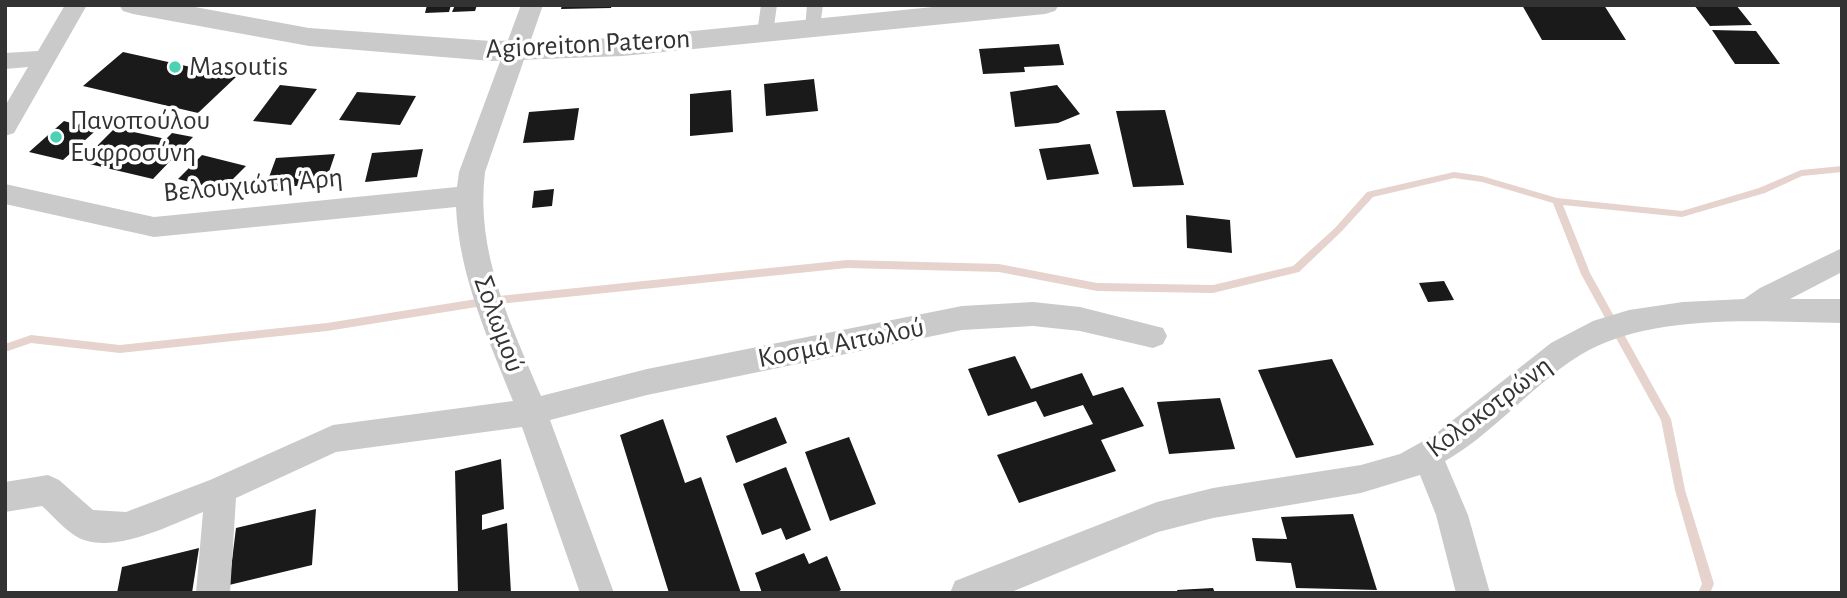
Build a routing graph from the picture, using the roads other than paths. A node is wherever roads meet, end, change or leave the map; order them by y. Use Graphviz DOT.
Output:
graph roads {
  1 [pos="76,5"];
  2 [pos="133,5"];
  3 [pos="531,5"];
  4 [pos="1045,5"];
  5 [pos="814,17"];
  6 [pos="767,19"];
  7 [pos="517,51"];
  8 [pos="45,58"];
  9 [pos="5,61"];
  10 [pos="5,127"];
  11 [pos="5,194"];
  12 [pos="467,196"];
  13 [pos="1842,259"];
  14 [pos="1750,310"];
  15 [pos="1842,311"];
  16 [pos="1153,336"];
  17 [pos="531,412"];
  18 [pos="1428,457"];
  19 [pos="221,490"];
  20 [pos="5,497"];
  21 [pos="213,593"];
  22 [pos="597,593"];
  23 [pos="967,593"];
  24 [pos="1473,593"];
  1 -- 8 [label="street"];
  2 -- 7 [label="street, Agioreiton Pateron"];
  3 -- 7 [label="street, Σολωμού"];
  4 -- 5 [label="street, Agioreiton Pateron"];
  5 -- 6 [label="street, Agioreiton Pateron"];
  6 -- 7 [label="street, Agioreiton Pateron"];
  7 -- 12 [label="street, Σολωμού"];
  8 -- 9 [label="street"];
  8 -- 10 [label="street"];
  11 -- 12 [label="street, Βελουχιώτη Άρη"];
  12 -- 17 [label="street, Σολωμού"];
  13 -- 14 [label="street, Κολοκοτρώνη"];
  14 -- 15 [label="street"];
  14 -- 18 [label="street, Κολοκοτρώνη"];
  16 -- 17 [label="street, Κοσμά Αιτωλού"];
  17 -- 19 [label="street, Κοσμά Αιτωλού"];
  17 -- 22 [label="street, Σολωμού"];
  18 -- 23 [label="street, Κολοκοτρώνη"];
  18 -- 24 [label="street"];
  19 -- 20 [label="street, Κοσμά Αιτωλού"];
  19 -- 21 [label="street"];
}
